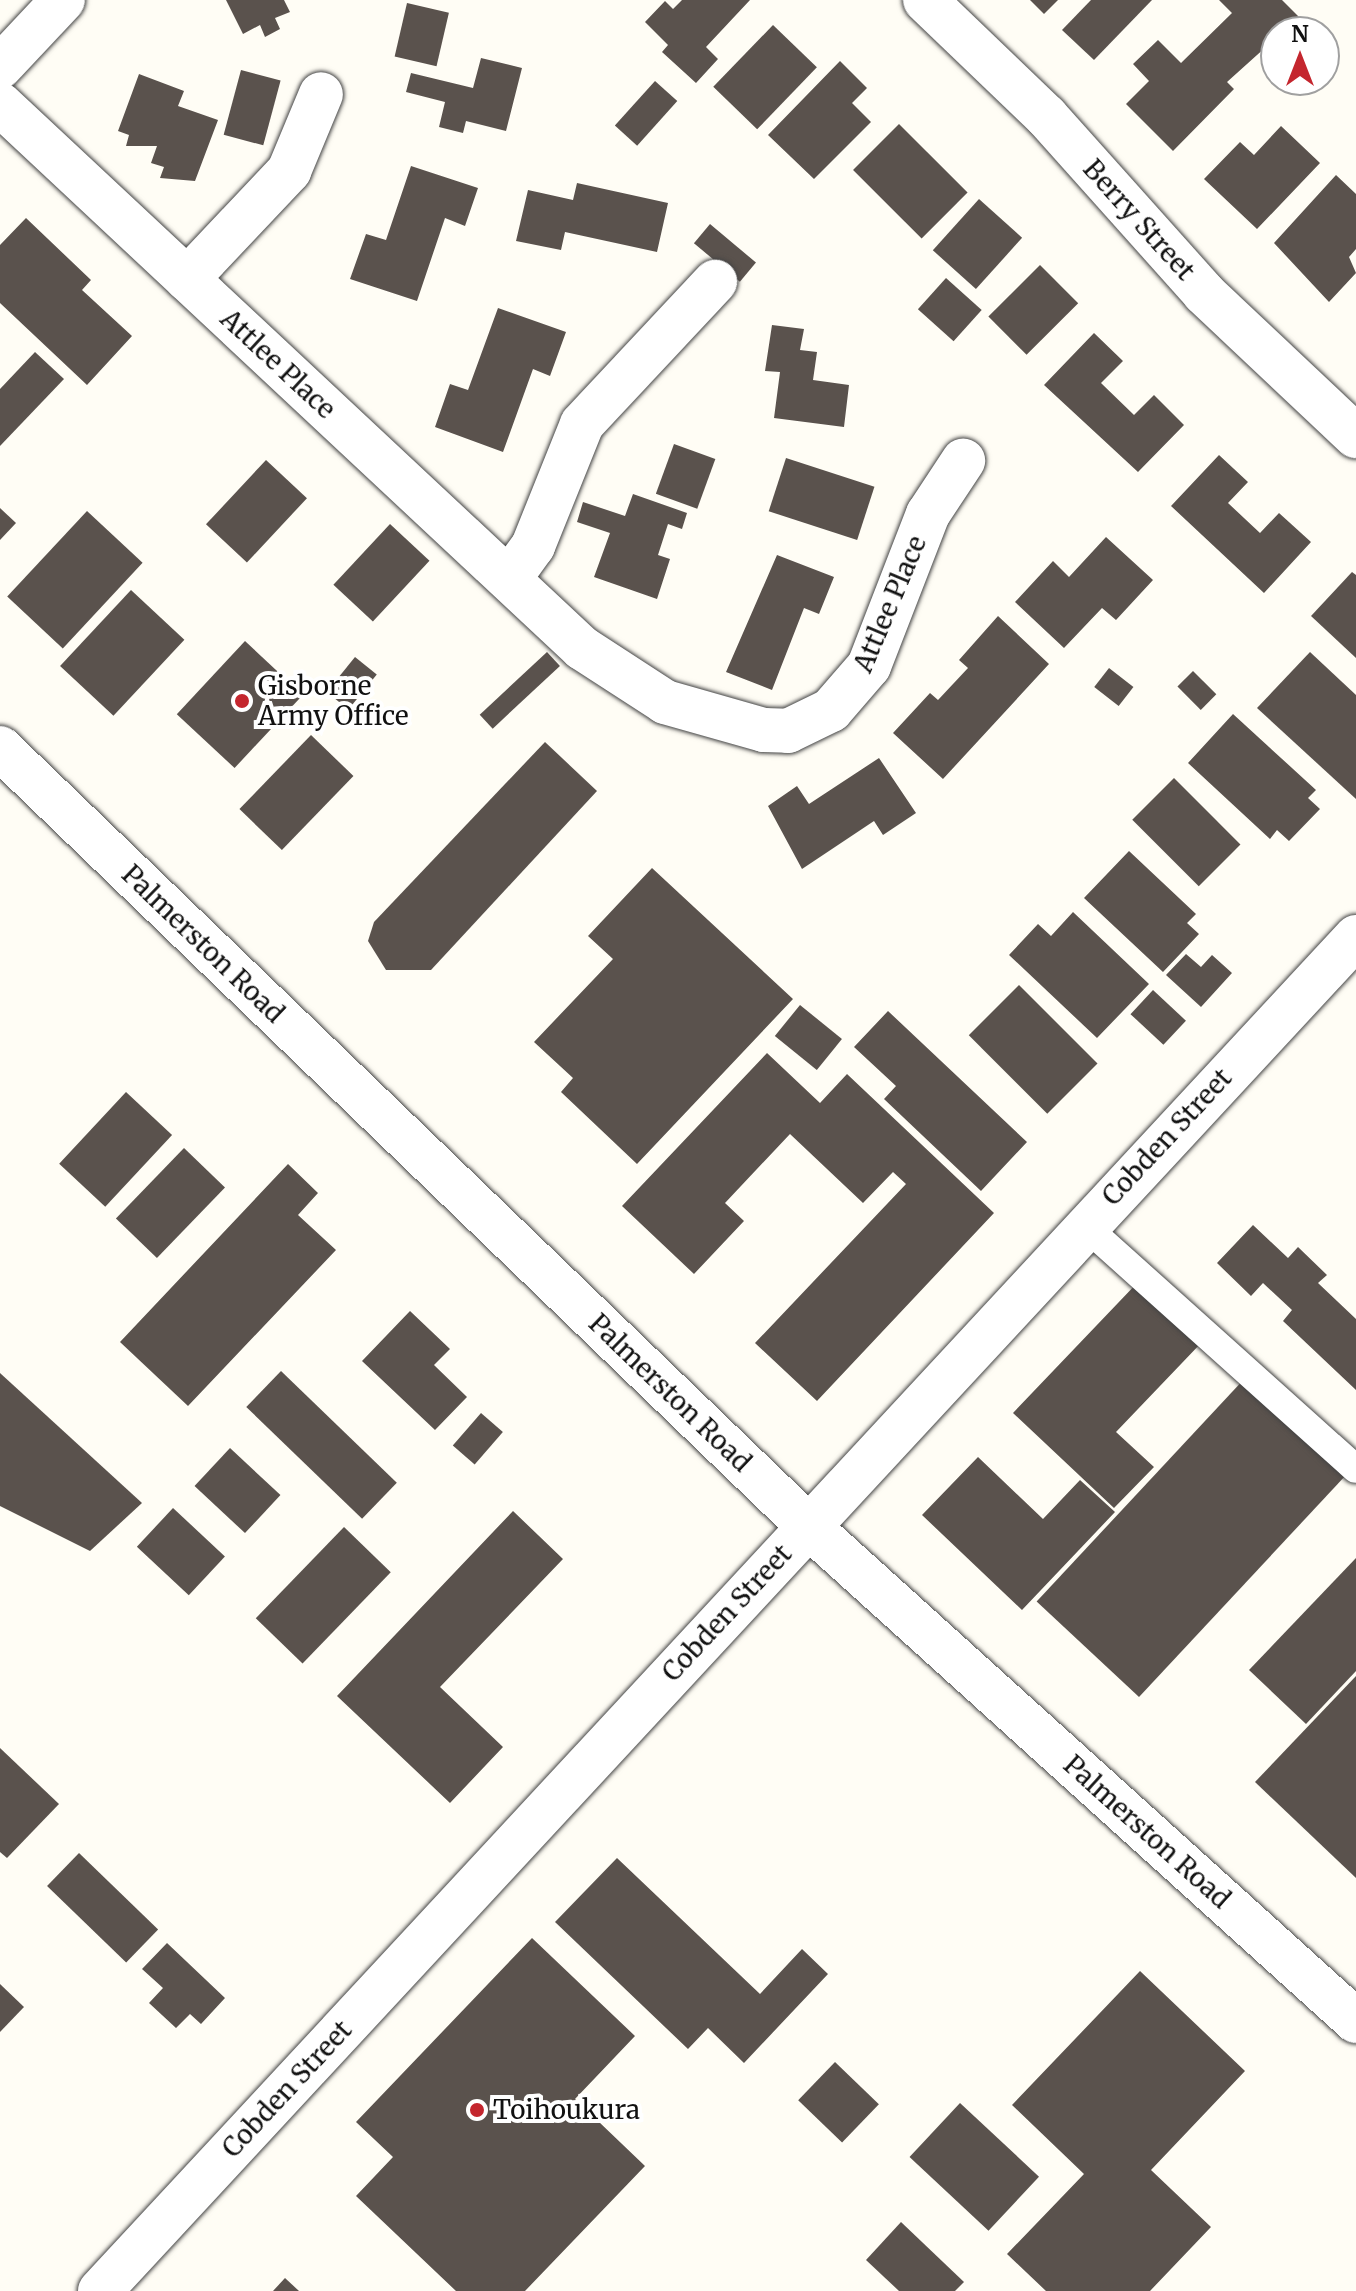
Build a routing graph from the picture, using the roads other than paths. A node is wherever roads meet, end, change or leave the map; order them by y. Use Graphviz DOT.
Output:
graph roads {
  1 [pos="63,0"];
  2 [pos="925,0"];
  3 [pos="0,67"];
  4 [pos="321,94"];
  5 [pos="0,104"];
  6 [pos="187,279"];
  7 [pos="715,282"];
  8 [pos="1356,436"];
  9 [pos="963,461"];
  10 [pos="509,579"];
  11 [pos="0,748"];
  12 [pos="1356,937"];
  13 [pos="1084,1225"];
  14 [pos="1356,1469"];
  15 [pos="807,1525"];
  16 [pos="1356,2021"];
  17 [pos="100,2291"];
  1 -- 3 [label="street"];
  2 -- 8 [label="street, Berry Street"];
  4 -- 6 [label="street"];
  5 -- 6 [label="street, Attlee Place"];
  6 -- 10 [label="street, Attlee Place"];
  7 -- 10 [label="street"];
  9 -- 10 [label="street, Attlee Place"];
  11 -- 15 [label="street, Palmerston Road"];
  12 -- 13 [label="street, Cobden Street"];
  13 -- 14 [label="lane"];
  13 -- 15 [label="street, Cobden Street"];
  15 -- 16 [label="street, Palmerston Road"];
  15 -- 17 [label="street, Cobden Street"];
}
